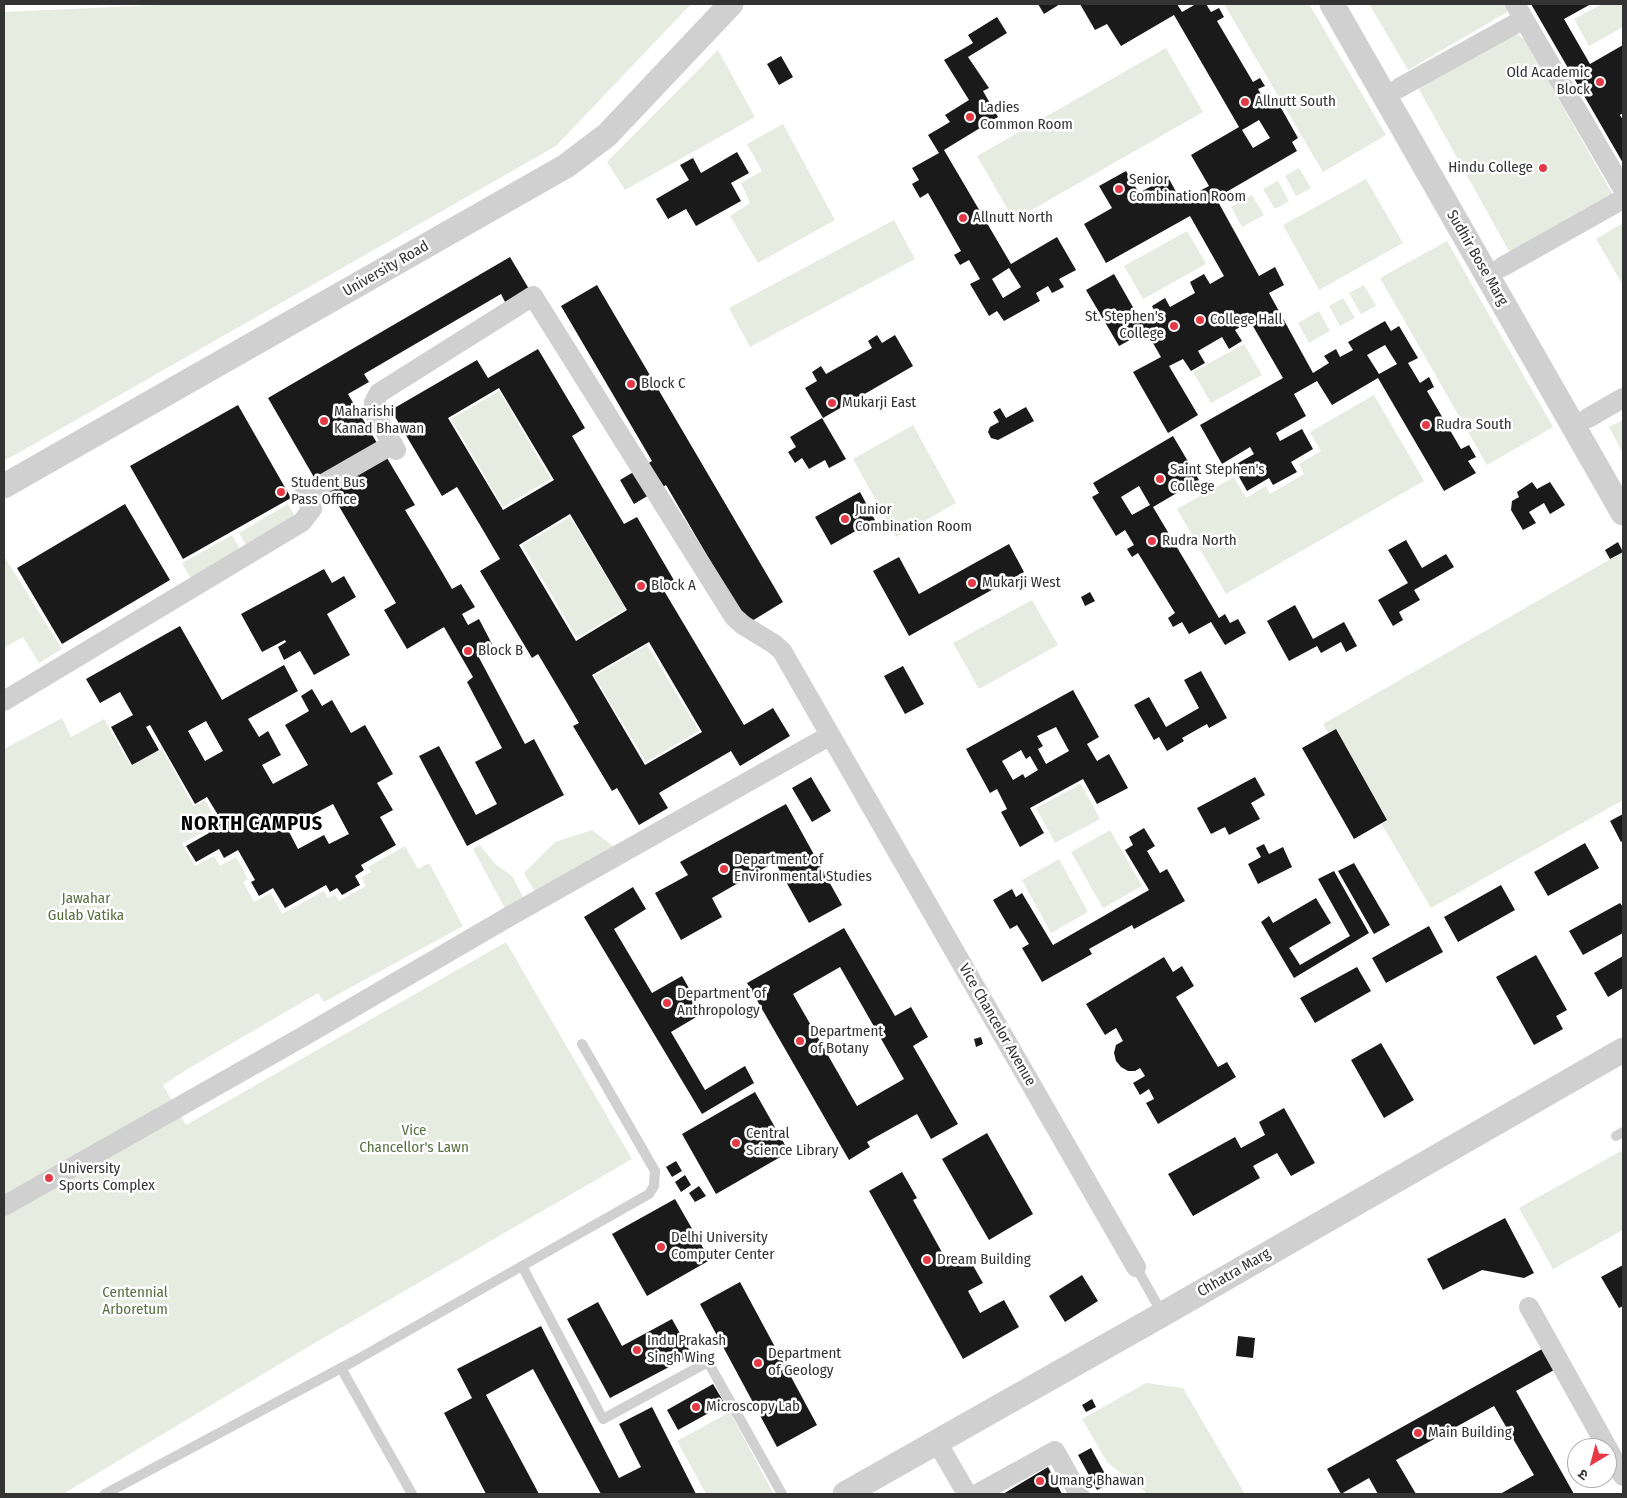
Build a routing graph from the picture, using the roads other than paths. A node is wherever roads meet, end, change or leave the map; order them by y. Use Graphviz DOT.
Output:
graph roads {
  1 [pos="731,4"];
  2 [pos="1332,4"];
  3 [pos="1350,4"];
  4 [pos="1520,11"];
  5 [pos="1399,88"];
  6 [pos="1623,189"];
  7 [pos="1623,199"];
  8 [pos="1502,267"];
  9 [pos="1623,398"];
  10 [pos="1594,415"];
  11 [pos="1623,480"];
  12 [pos="4,486"];
  13 [pos="1623,513"];
  14 [pos="4,701"];
  15 [pos="829,736"];
  16 [pos="582,1044"];
  17 [pos="1623,1050"];
  18 [pos="4,1206"];
  19 [pos="522,1266"];
  20 [pos="1136,1267"];
  21 [pos="1529,1307"];
  22 [pos="1162,1314"];
  23 [pos="341,1368"];
  24 [pos="938,1442"];
  25 [pos="1623,1476"];
  26 [pos="105,1494"];
  27 [pos="412,1494"];
  28 [pos="782,1494"];
  29 [pos="845,1494"];
  30 [pos="967,1494"];
  31 [pos="977,1494"];
  32 [pos="1079,1494"];
  1 -- 12 [label="street, University Road"];
  2 -- 13 [label="street, Sudhir Bose Marg"];
  3 -- 5 [label="street, Sudhir Bose Marg"];
  4 -- 5 [label="street"];
  4 -- 6 [label="street"];
  5 -- 8 [label="street, Sudhir Bose Marg"];
  7 -- 8 [label="street"];
  8 -- 10 [label="street, Sudhir Bose Marg"];
  9 -- 10 [label="street"];
  10 -- 11 [label="street, Sudhir Bose Marg"];
  14 -- 15 [label="street, Vice Chancelor Avenue"];
  15 -- 18 [label="street"];
  15 -- 20 [label="street, Vice Chancelor Avenue"];
  16 -- 19 [label="lane"];
  17 -- 22 [label="street, Chhatra Marg"];
  19 -- 23 [label="lane"];
  19 -- 28 [label="lane"];
  20 -- 22 [label="lane, Vice Chancelor Avenue"];
  21 -- 25 [label="street"];
  22 -- 24 [label="street, Chhatra Marg"];
  23 -- 26 [label="lane"];
  23 -- 27 [label="lane"];
  24 -- 29 [label="street, Chhatra Marg"];
  24 -- 30 [label="street"];
  31 -- 32 [label="street"];
}
